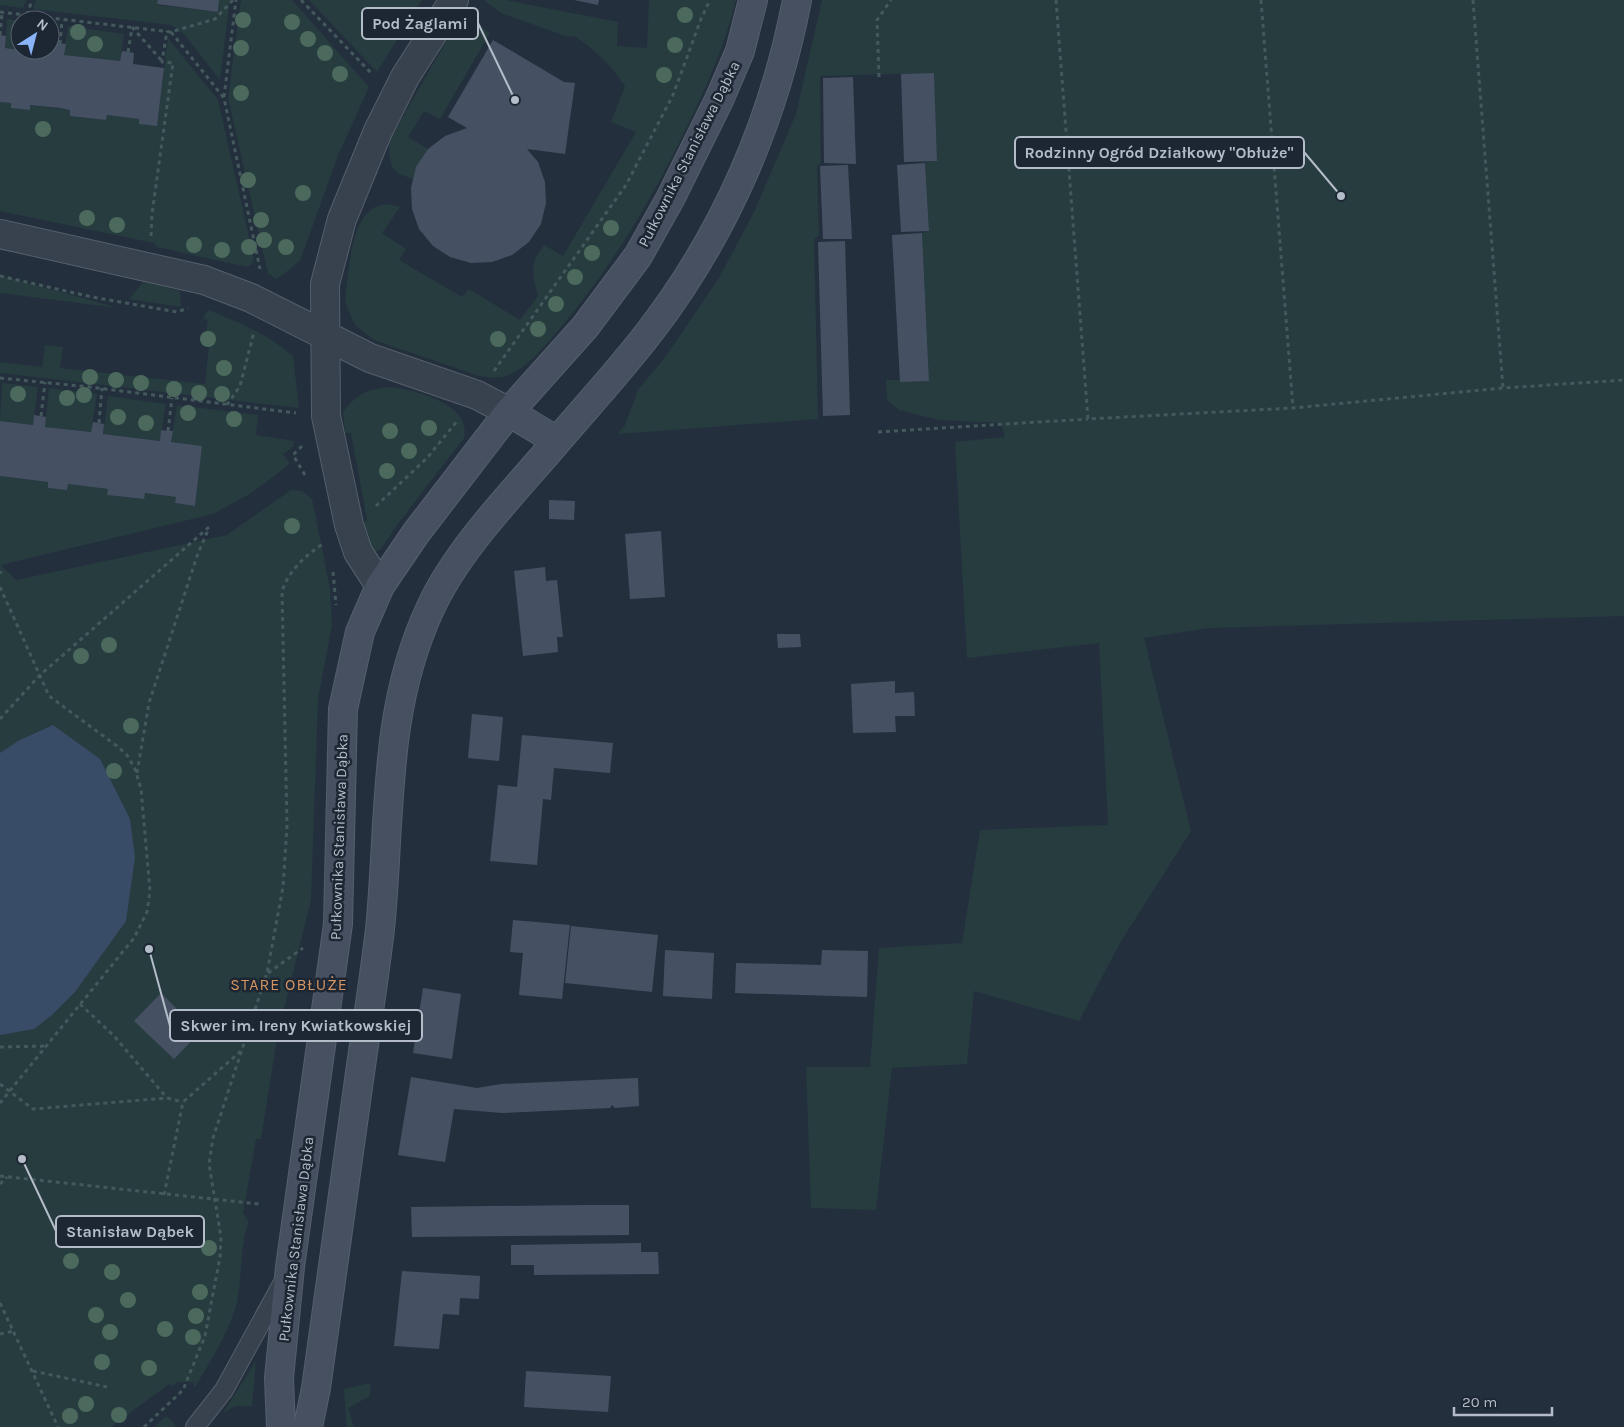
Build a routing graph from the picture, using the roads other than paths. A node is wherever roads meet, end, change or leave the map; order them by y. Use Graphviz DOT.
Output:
graph roads {
  1 [pos="454,0"];
  2 [pos="753,0"];
  3 [pos="797,0"];
  4 [pos="0,234"];
  5 [pos="325,337"];
  6 [pos="509,412"];
  7 [pos="557,441"];
  8 [pos="380,586"];
  9 [pos="290,1267"];
  10 [pos="194,1427"];
  11 [pos="281,1427"];
  12 [pos="308,1427"];
  1 -- 5 [label="street"];
  2 -- 6 [label="main road, Pułkownika Stanisława Dąbka"];
  3 -- 7 [label="main road"];
  4 -- 5 [label="street"];
  5 -- 6 [label="street"];
  5 -- 8 [label="street"];
  6 -- 7 [label="main road"];
  6 -- 8 [label="main road, Pułkownika Stanisława Dąbka"];
  7 -- 12 [label="main road"];
  8 -- 9 [label="main road, Pułkownika Stanisława Dąbka"];
  9 -- 10 [label="lane"];
  9 -- 11 [label="main road, Pułkownika Stanisława Dąbka"];
}
